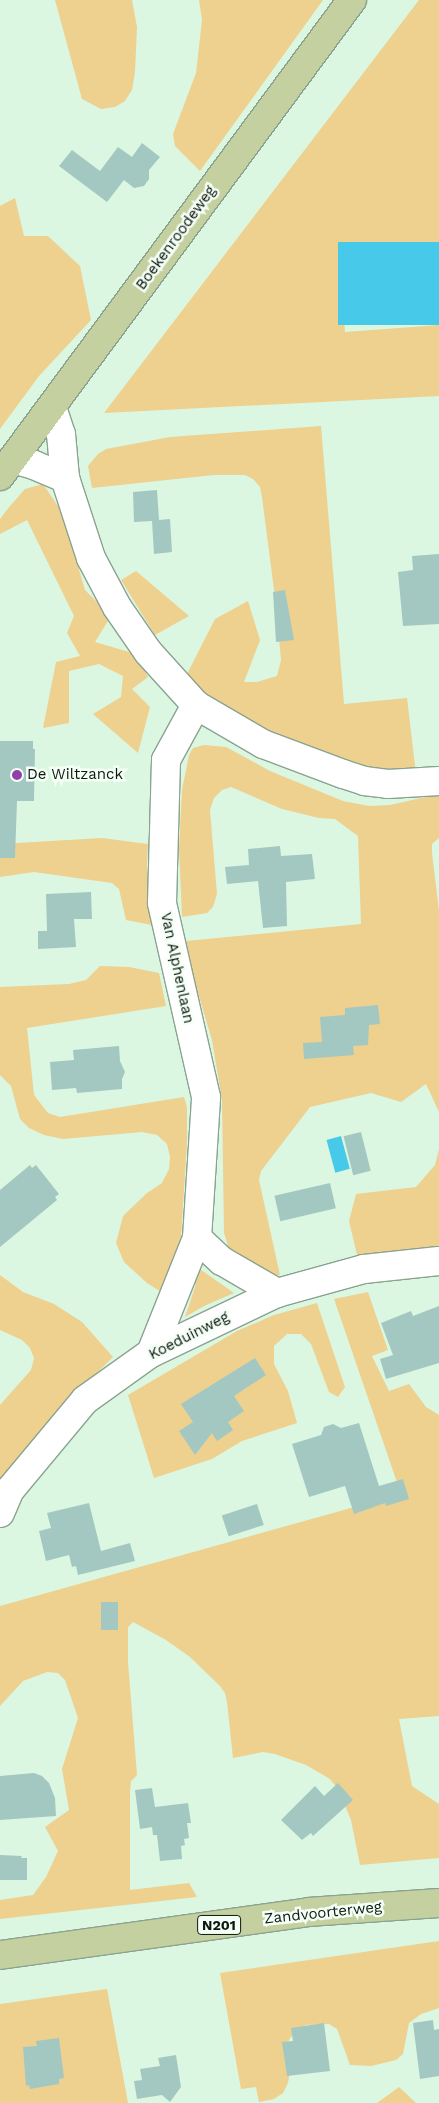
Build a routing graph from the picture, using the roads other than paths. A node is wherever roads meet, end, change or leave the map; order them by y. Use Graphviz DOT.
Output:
graph roads {
  1 [pos="352,0"];
  2 [pos="52,407"];
  3 [pos="6,468"];
  4 [pos="65,478"];
  5 [pos="196,704"];
  6 [pos="439,781"];
  7 [pos="196,1238"];
  8 [pos="439,1261"];
  9 [pos="277,1293"];
  10 [pos="151,1353"];
  11 [pos="0,1513"];
  12 [pos="439,1903"];
  13 [pos="0,1955"];
  1 -- 2 [label="main road, Boekenroodeweg"];
  2 -- 3 [label="main road, Boekenroodeweg"];
  2 -- 4 [label="street"];
  3 -- 4 [label="street"];
  4 -- 5 [label="street"];
  5 -- 6 [label="street"];
  5 -- 7 [label="street, Van Alphenlaan"];
  7 -- 9 [label="street"];
  7 -- 10 [label="street, Van Alphenlaan"];
  8 -- 9 [label="street, Koeduinweg"];
  9 -- 10 [label="street, Koeduinweg"];
  10 -- 11 [label="street, Koeduinweg"];
  12 -- 13 [label="main road, Zandvoorterweg / N201"];
}
